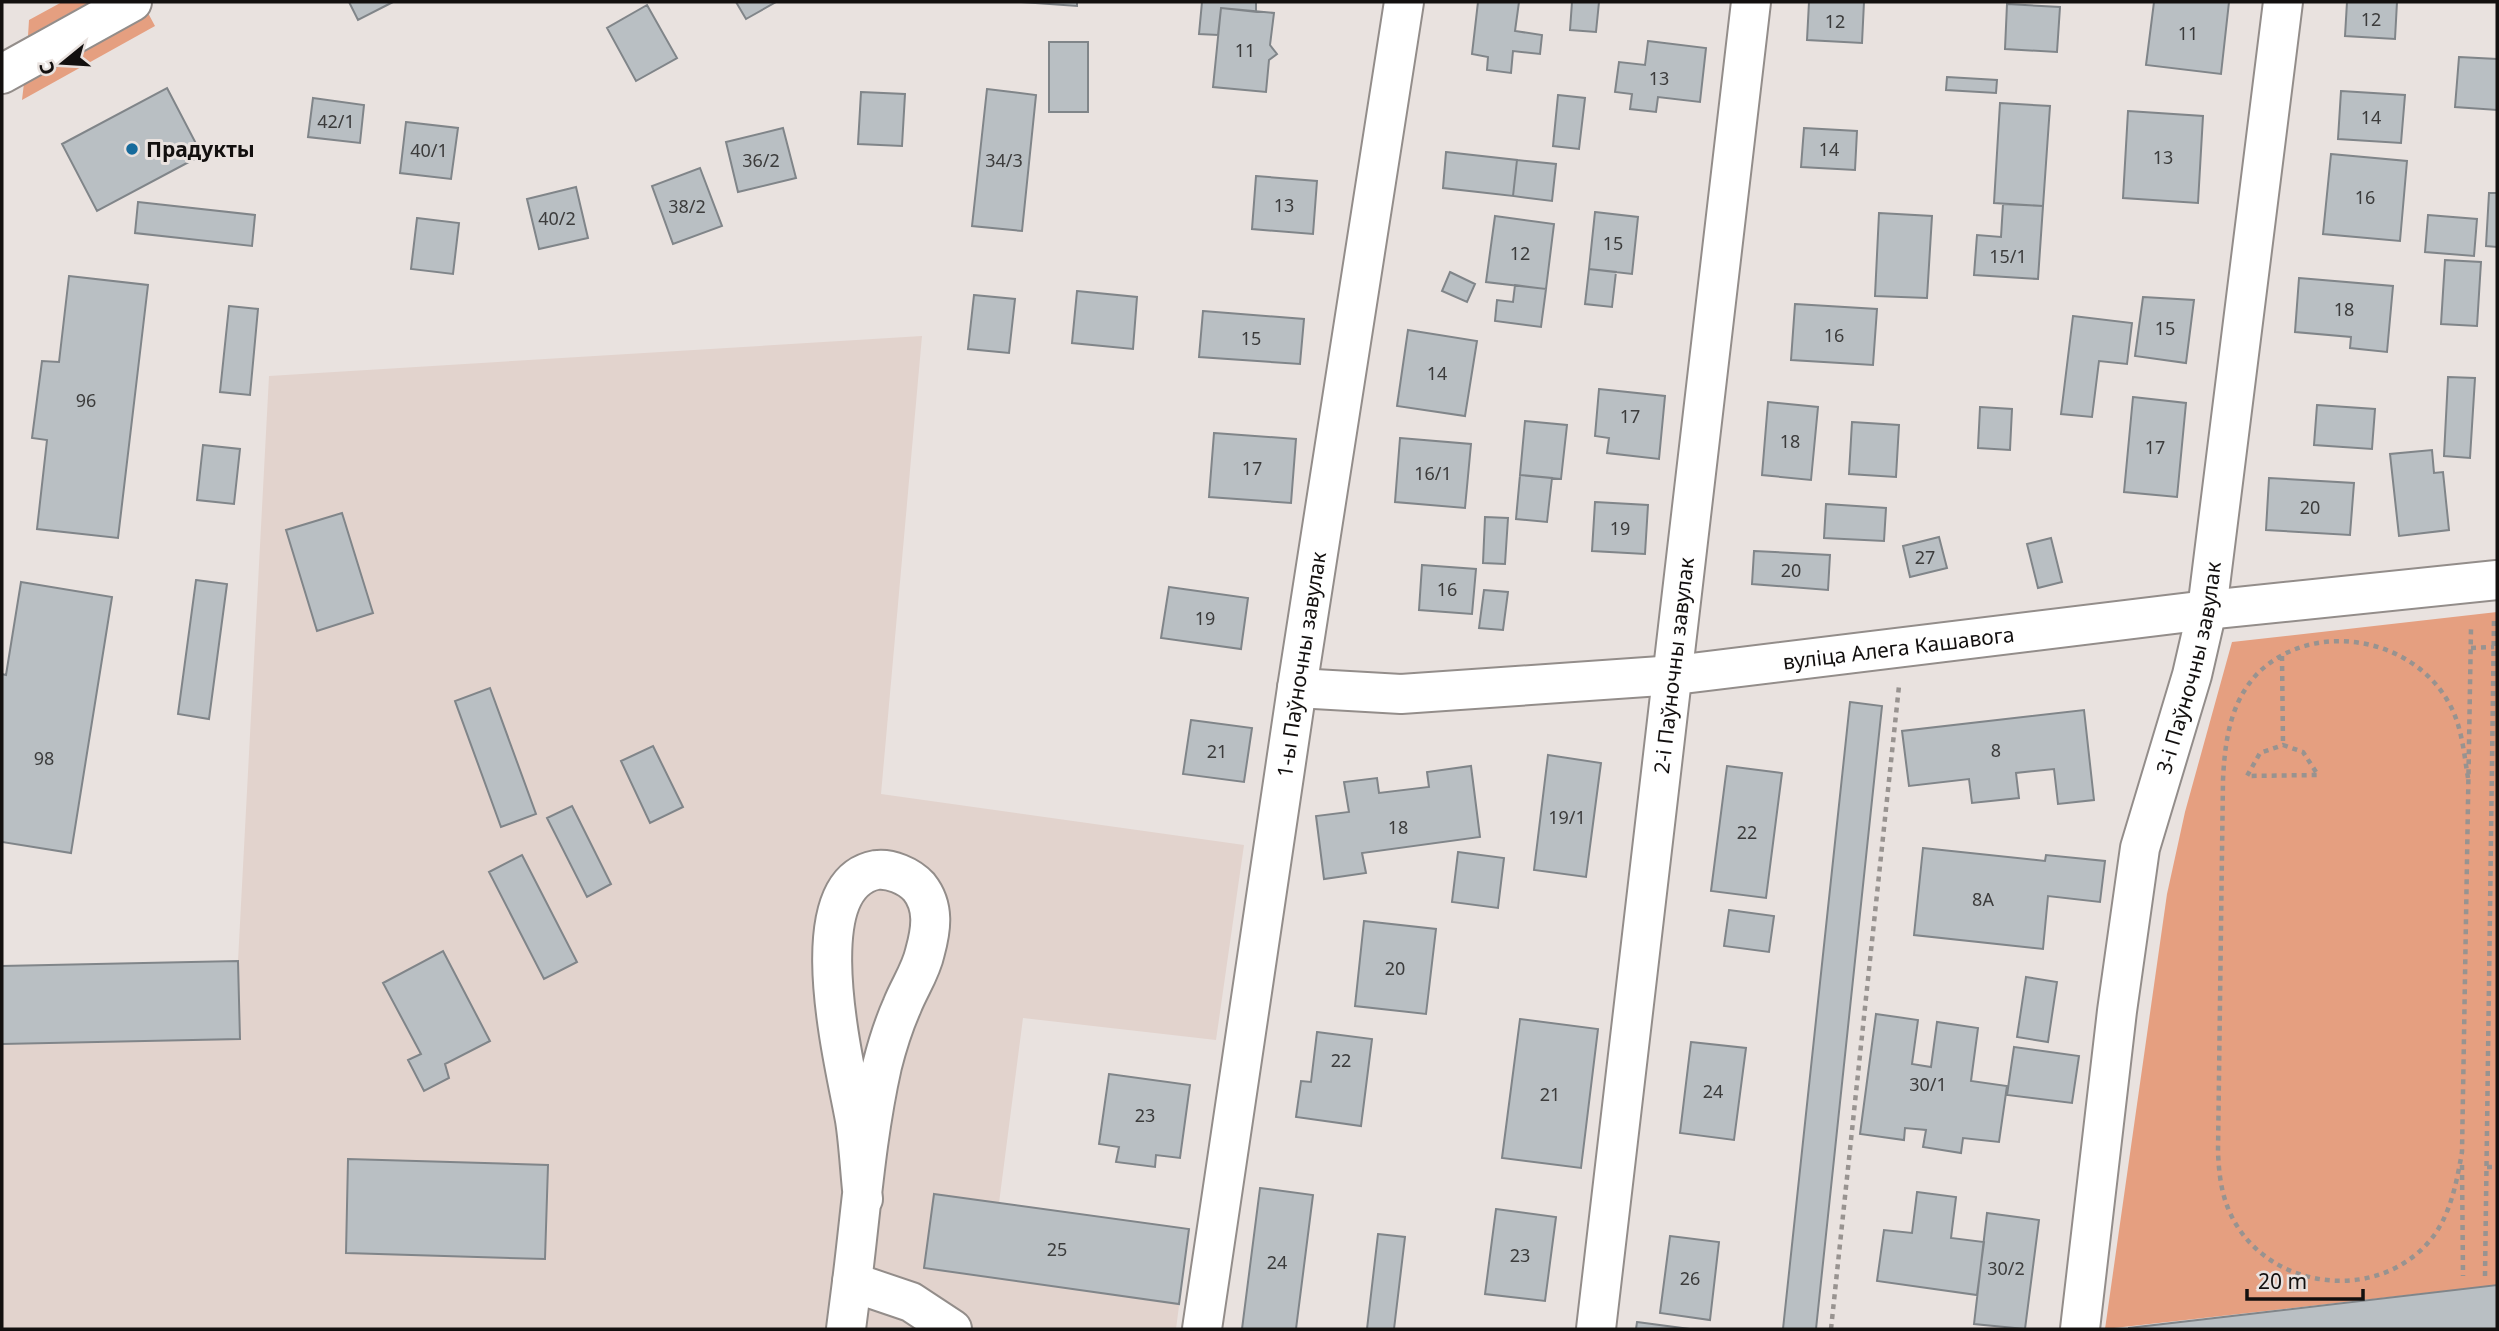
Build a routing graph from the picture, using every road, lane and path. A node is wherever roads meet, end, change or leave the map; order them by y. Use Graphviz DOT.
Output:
graph roads {
  1 [pos="132,2"];
  2 [pos="1404,2"];
  3 [pos="1751,2"];
  4 [pos="2283,2"];
  5 [pos="2,74"];
  6 [pos="2495,580"];
  7 [pos="2207,610"];
  8 [pos="2471,628"];
  9 [pos="1903,647"];
  10 [pos="2471,648"];
  11 [pos="2496,649"];
  12 [pos="2282,656"];
  13 [pos="1675,675"];
  14 [pos="1297,688"];
  15 [pos="2283,745"];
  16 [pos="2495,773"];
  17 [pos="2465,778"];
  18 [pos="2495,865"];
  19 [pos="2488,1047"];
  20 [pos="2497,1047"];
  21 [pos="2460,1152"];
  22 [pos="2487,1167"];
  23 [pos="2497,1167"];
  24 [pos="863,1199"];
  25 [pos="2463,1276"];
  26 [pos="2486,1276"];
  27 [pos="852,1282"];
  28 [pos="846,1329"];
  29 [pos="952,1329"];
  30 [pos="1202,1329"];
  31 [pos="1596,1329"];
  32 [pos="1831,1329"];
  33 [pos="2080,1329"];
  1 -- 5 [label="street"];
  2 -- 14 [label="street, 1-ы Паўночны завулак"];
  3 -- 13 [label="street, 2-і Паўночны завулак"];
  4 -- 7 [label="street, 3-і Паўночны завулак"];
  6 -- 7 [label="street, вуліца Алега Кашавога"];
  6 -- 11 [label="path"];
  7 -- 9 [label="street, вуліца Алега Кашавога"];
  7 -- 33 [label="street, 3-і Паўночны завулак"];
  8 -- 10 [label="path"];
  9 -- 13 [label="street, вуліца Алега Кашавога"];
  9 -- 32 [label="path"];
  10 -- 11 [label="path"];
  10 -- 17 [label="path"];
  11 -- 16 [label="path"];
  12 -- 15 [label="path"];
  12 -- 17 [label="path"];
  12 -- 21 [label="path"];
  13 -- 14 [label="street, вуліца Алега Кашавога"];
  13 -- 31 [label="street, 2-і Паўночны завулак"];
  14 -- 30 [label="street, 1-ы Паўночны завулак"];
  15 -- 15 [label="path"];
  16 -- 18 [label="path"];
  17 -- 21 [label="path"];
  18 -- 19 [label="path"];
  19 -- 20 [label="path"];
  19 -- 22 [label="path"];
  21 -- 25 [label="path"];
  22 -- 23 [label="path"];
  22 -- 26 [label="path"];
  24 -- 24 [label="street"];
  24 -- 27 [label="street"];
  27 -- 28 [label="street"];
  27 -- 29 [label="street"];
}
